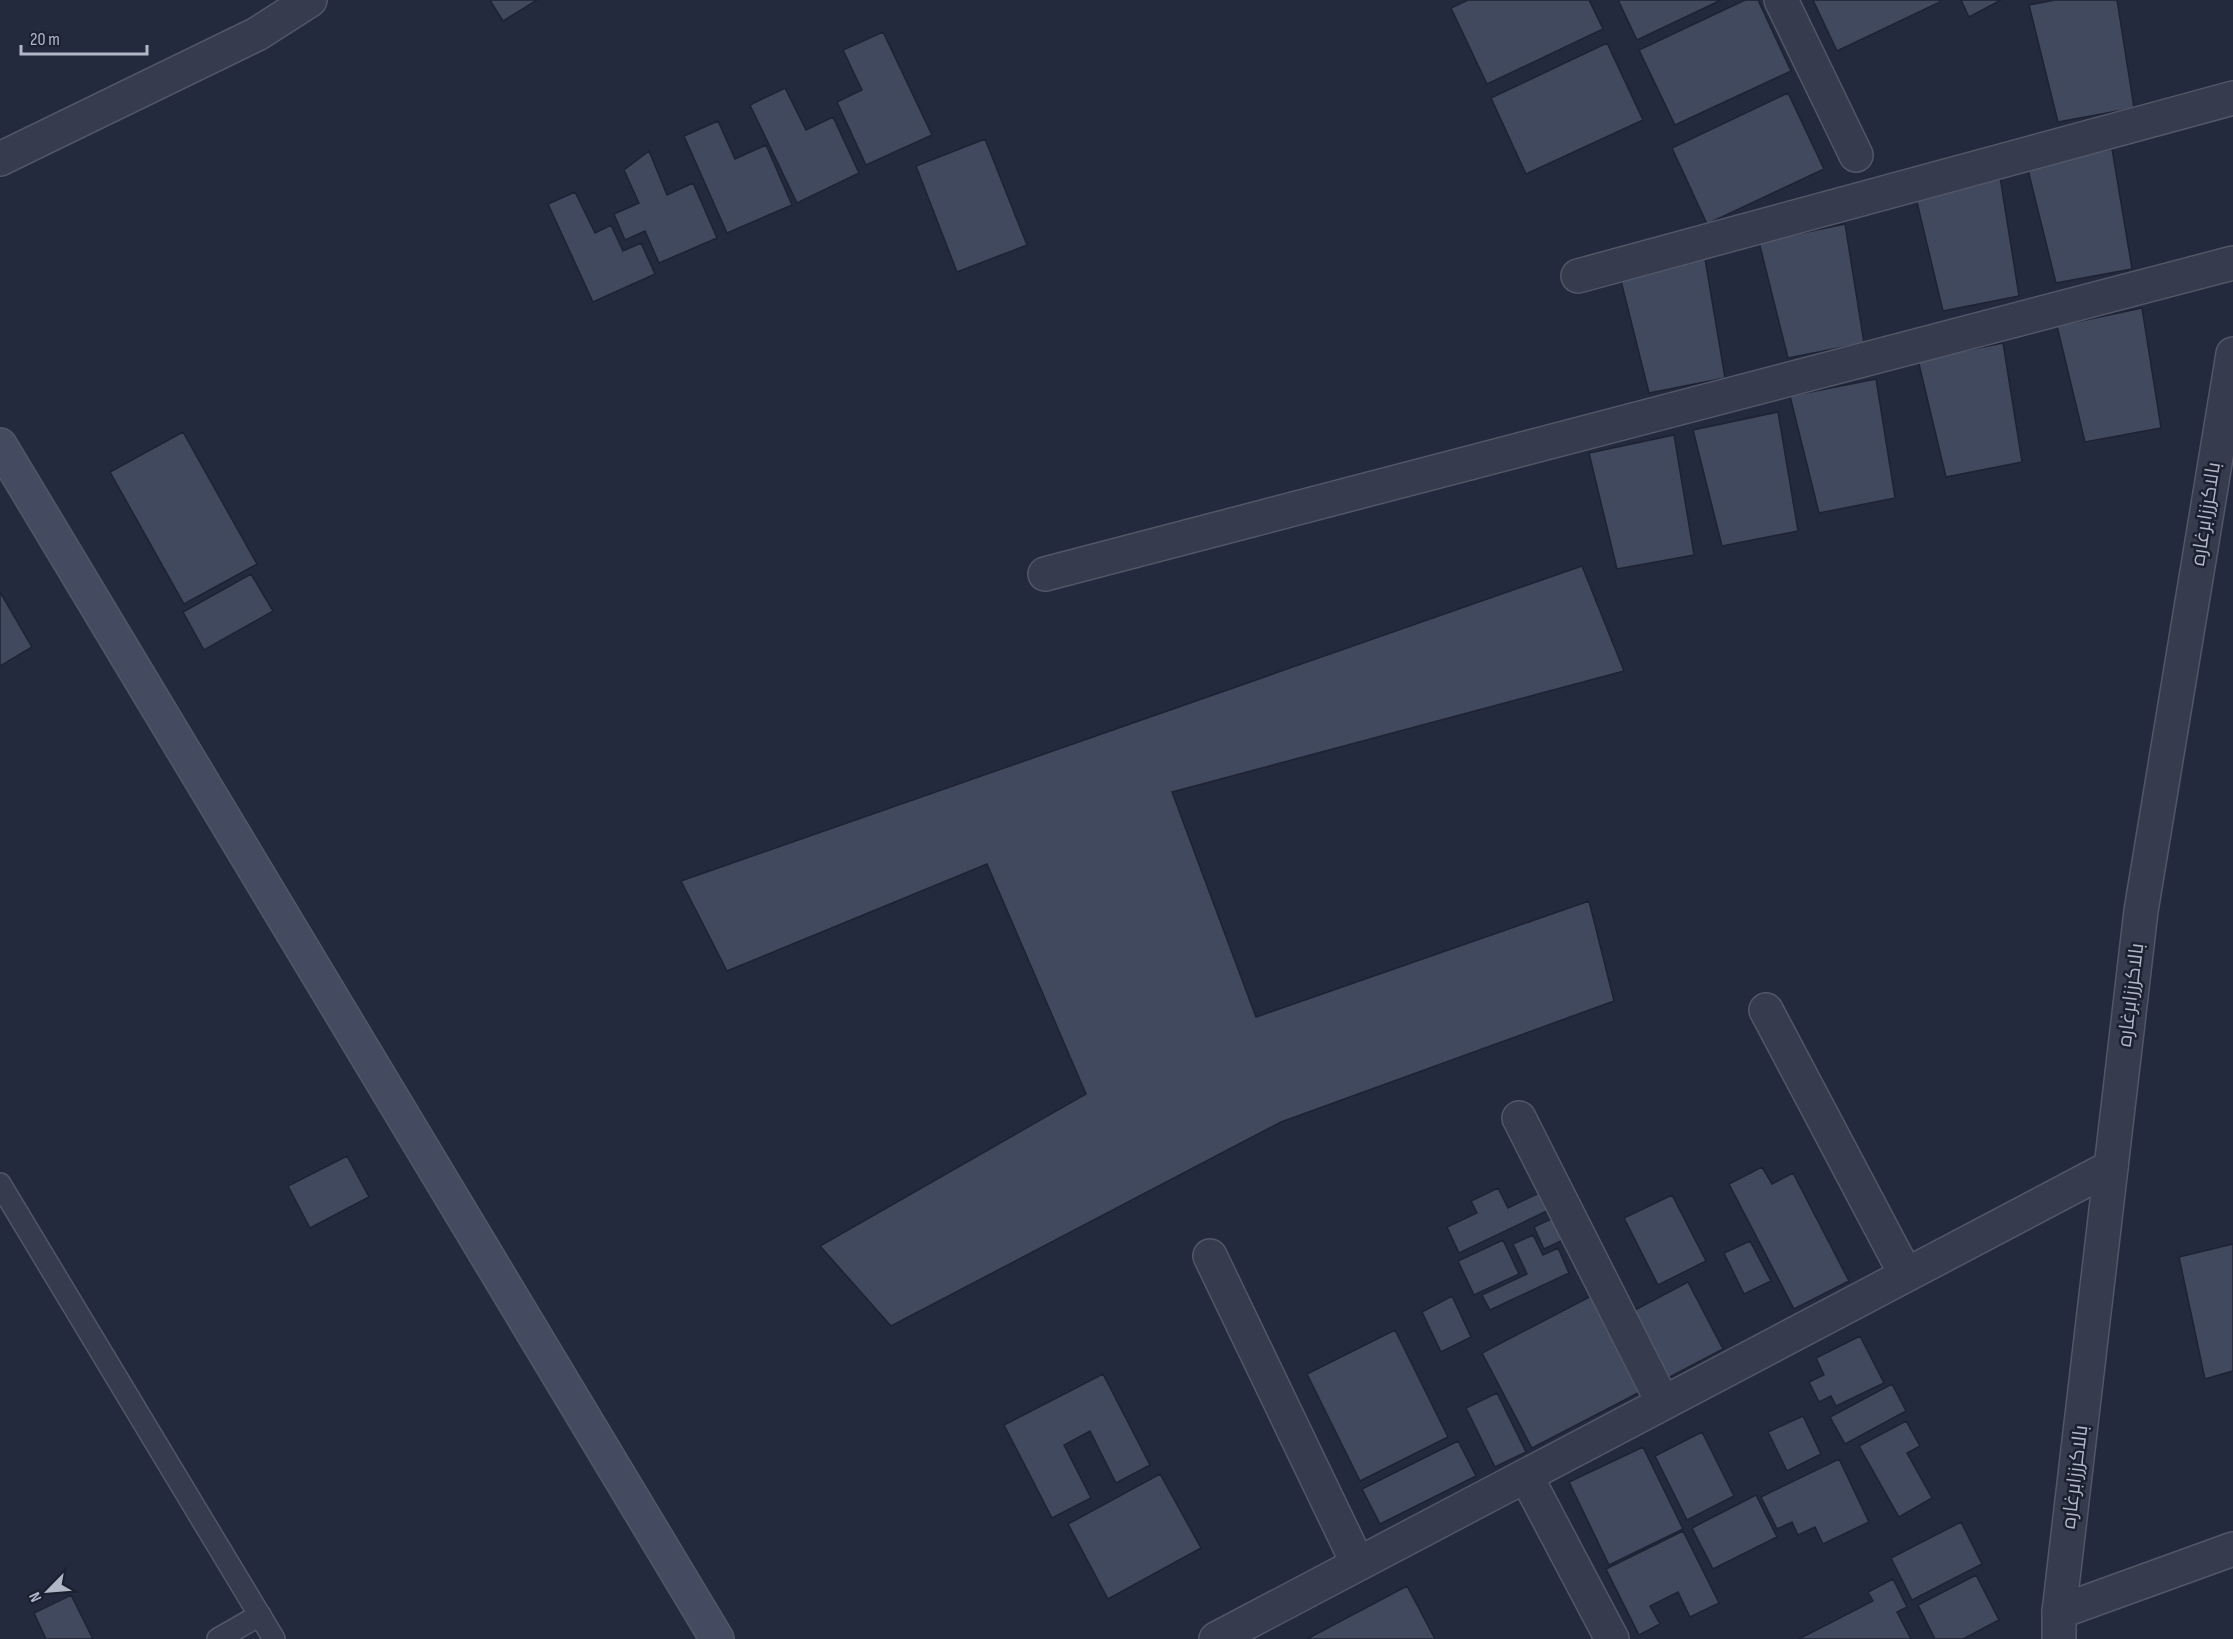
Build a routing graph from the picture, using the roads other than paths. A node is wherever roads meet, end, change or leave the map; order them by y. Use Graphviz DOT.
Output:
graph roads {
  1 [pos="310,0"];
  2 [pos="1781,0"];
  3 [pos="2233,98"];
  4 [pos="1856,155"];
  5 [pos="0,159"];
  6 [pos="2233,263"];
  7 [pos="1578,276"];
  8 [pos="2233,354"];
  9 [pos="0,445"];
  10 [pos="1045,574"];
  11 [pos="1766,1010"];
  12 [pos="1519,1118"];
  13 [pos="2111,1167"];
  14 [pos="0,1184"];
  15 [pos="1210,1256"];
  16 [pos="1906,1275"];
  17 [pos="1663,1403"];
  18 [pos="1526,1476"];
  19 [pos="2233,1549"];
  20 [pos="1358,1564"];
  21 [pos="260,1615"];
  22 [pos="2059,1625"];
  23 [pos="218,1639"];
  24 [pos="274,1639"];
  25 [pos="717,1639"];
  26 [pos="1216,1639"];
  27 [pos="1612,1639"];
  1 -- 5 [label="street"];
  2 -- 4 [label="street"];
  3 -- 7 [label="street"];
  6 -- 10 [label="street"];
  8 -- 13 [label="street, بالاکرززابرغاره"];
  9 -- 25 [label="main road"];
  11 -- 16 [label="street"];
  12 -- 17 [label="street"];
  13 -- 16 [label="street"];
  13 -- 22 [label="street, بالاکرززابرغاره"];
  14 -- 21 [label="lane"];
  15 -- 20 [label="street"];
  16 -- 17 [label="street"];
  17 -- 18 [label="street"];
  18 -- 20 [label="street"];
  18 -- 27 [label="street"];
  19 -- 22 [label="street"];
  20 -- 26 [label="street"];
  21 -- 23 [label="lane"];
  21 -- 24 [label="lane"];
}
